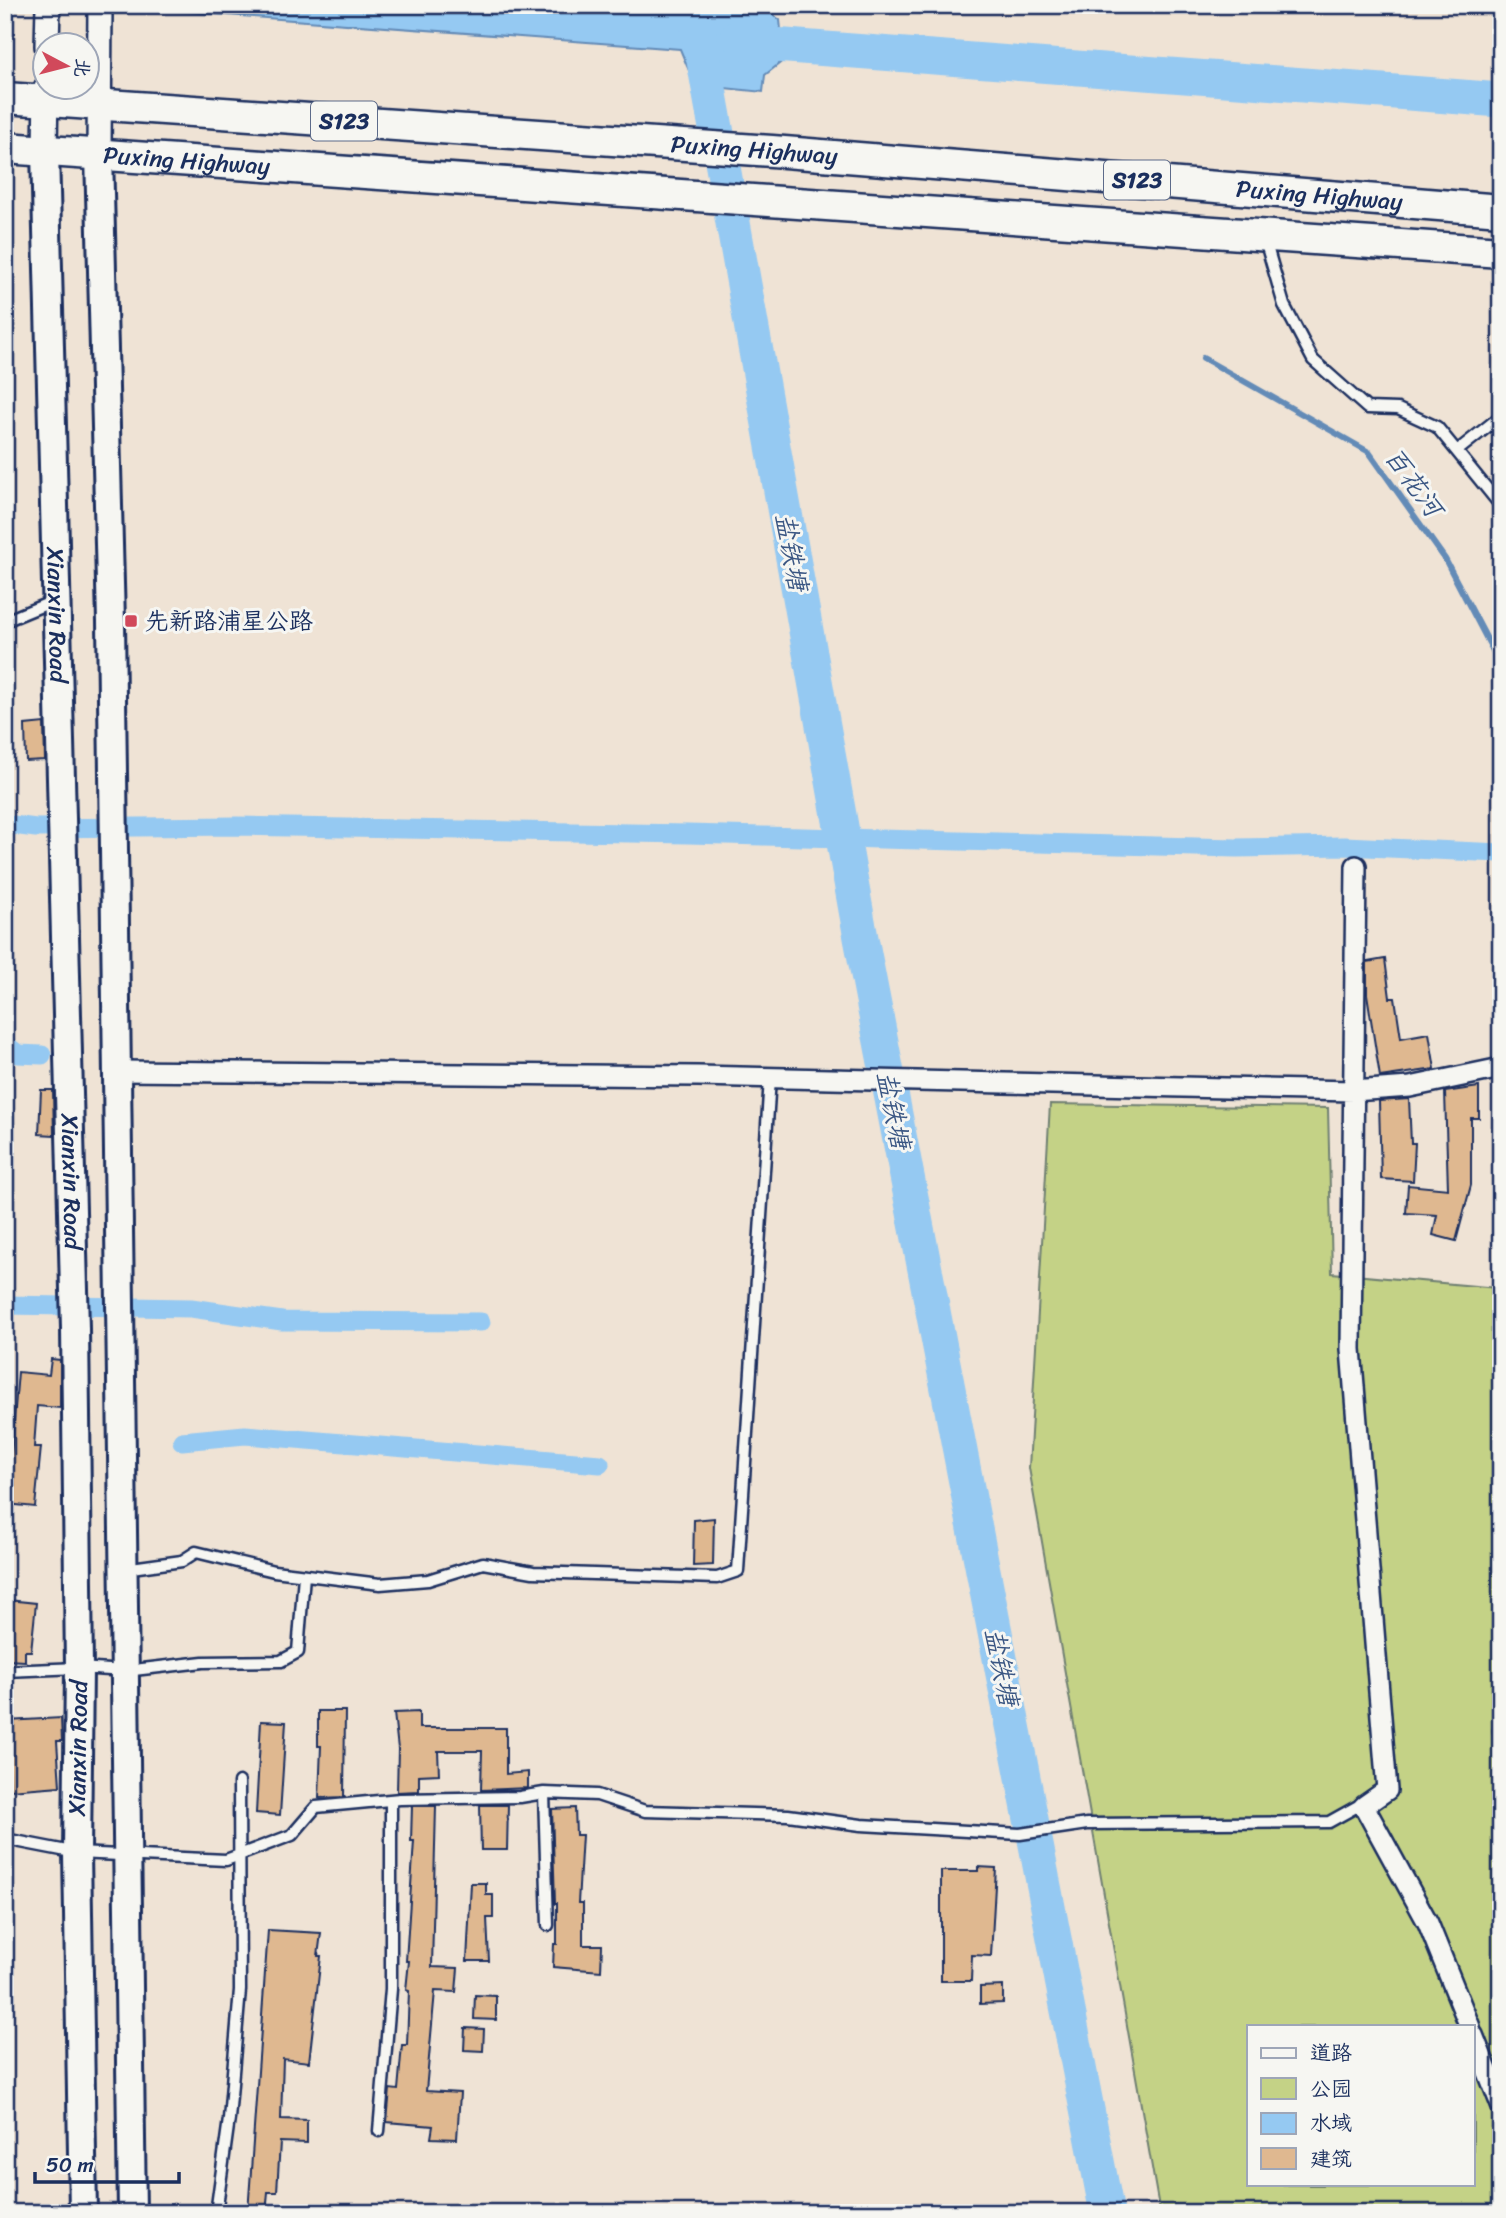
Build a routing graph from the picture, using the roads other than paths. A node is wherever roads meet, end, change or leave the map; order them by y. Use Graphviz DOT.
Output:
graph roads {
  1 [pos="48,5"];
  2 [pos="100,16"];
  3 [pos="47,32"];
  4 [pos="32,95"];
  5 [pos="5,98"];
  6 [pos="46,102"];
  7 [pos="88,102"];
  8 [pos="99,104"];
  9 [pos="5,148"];
  10 [pos="45,150"];
  11 [pos="99,155"];
  12 [pos="1501,210"];
  13 [pos="1264,236"];
  14 [pos="1501,253"];
  15 [pos="1501,416"];
  16 [pos="1457,450"];
  17 [pos="1501,506"];
  18 [pos="56,600"];
  19 [pos="5,621"];
  20 [pos="1356,866"];
  21 [pos="1501,1069"];
  22 [pos="117,1071"];
  23 [pos="769,1078"];
  24 [pos="1353,1091"];
  25 [pos="124,1569"];
  26 [pos="304,1574"];
  27 [pos="79,1668"];
  28 [pos="5,1671"];
  29 [pos="125,1671"];
  30 [pos="239,1782"];
  31 [pos="1387,1790"];
  32 [pos="544,1793"];
  33 [pos="391,1800"];
  34 [pos="5,1839"];
  35 [pos="76,1853"];
  36 [pos="241,1855"];
  37 [pos="127,1857"];
  38 [pos="548,1925"];
  39 [pos="1469,2025"];
  40 [pos="1474,2038"];
  41 [pos="1501,2105"];
  42 [pos="379,2131"];
  43 [pos="83,2213"];
  44 [pos="132,2213"];
  45 [pos="216,2213"];
  1 -- 3 [label="street"];
  2 -- 8 [label="street"];
  4 -- 5 [label="main road, Puxing Highway / S123"];
  6 -- 10 [label="street"];
  7 -- 8 [label="main road, Puxing Highway / S123"];
  8 -- 11 [label="street"];
  8 -- 12 [label="main road, Puxing Highway / S123"];
  9 -- 10 [label="main road, Puxing Highway / S123"];
  10 -- 11 [label="main road, Puxing Highway / S123"];
  10 -- 18 [label="main road, Xianxin Road"];
  11 -- 13 [label="main road, Puxing Highway / S123"];
  11 -- 22 [label="main road, Xianxin Road"];
  13 -- 14 [label="main road, Puxing Highway / S123"];
  13 -- 16 [label="lane"];
  15 -- 16 [label="lane"];
  16 -- 17 [label="lane"];
  18 -- 19 [label="lane"];
  18 -- 27 [label="main road, Xianxin Road"];
  20 -- 24 [label="street"];
  21 -- 24 [label="street"];
  22 -- 23 [label="street"];
  22 -- 25 [label="main road, Xianxin Road"];
  23 -- 24 [label="street"];
  23 -- 26 [label="lane"];
  24 -- 31 [label="street"];
  25 -- 26 [label="lane"];
  25 -- 29 [label="main road, Xianxin Road"];
  26 -- 29 [label="lane"];
  27 -- 28 [label="lane"];
  27 -- 29 [label="lane"];
  27 -- 35 [label="main road, Xianxin Road"];
  29 -- 37 [label="main road, Xianxin Road"];
  30 -- 36 [label="lane"];
  31 -- 32 [label="lane"];
  31 -- 39 [label="street"];
  32 -- 33 [label="lane"];
  32 -- 38 [label="lane"];
  33 -- 36 [label="lane"];
  33 -- 42 [label="lane"];
  34 -- 35 [label="lane"];
  35 -- 37 [label="lane"];
  35 -- 43 [label="main road, Xianxin Road"];
  36 -- 37 [label="lane"];
  36 -- 45 [label="lane"];
  37 -- 44 [label="main road, Xianxin Road"];
  40 -- 41 [label="street"];
}
